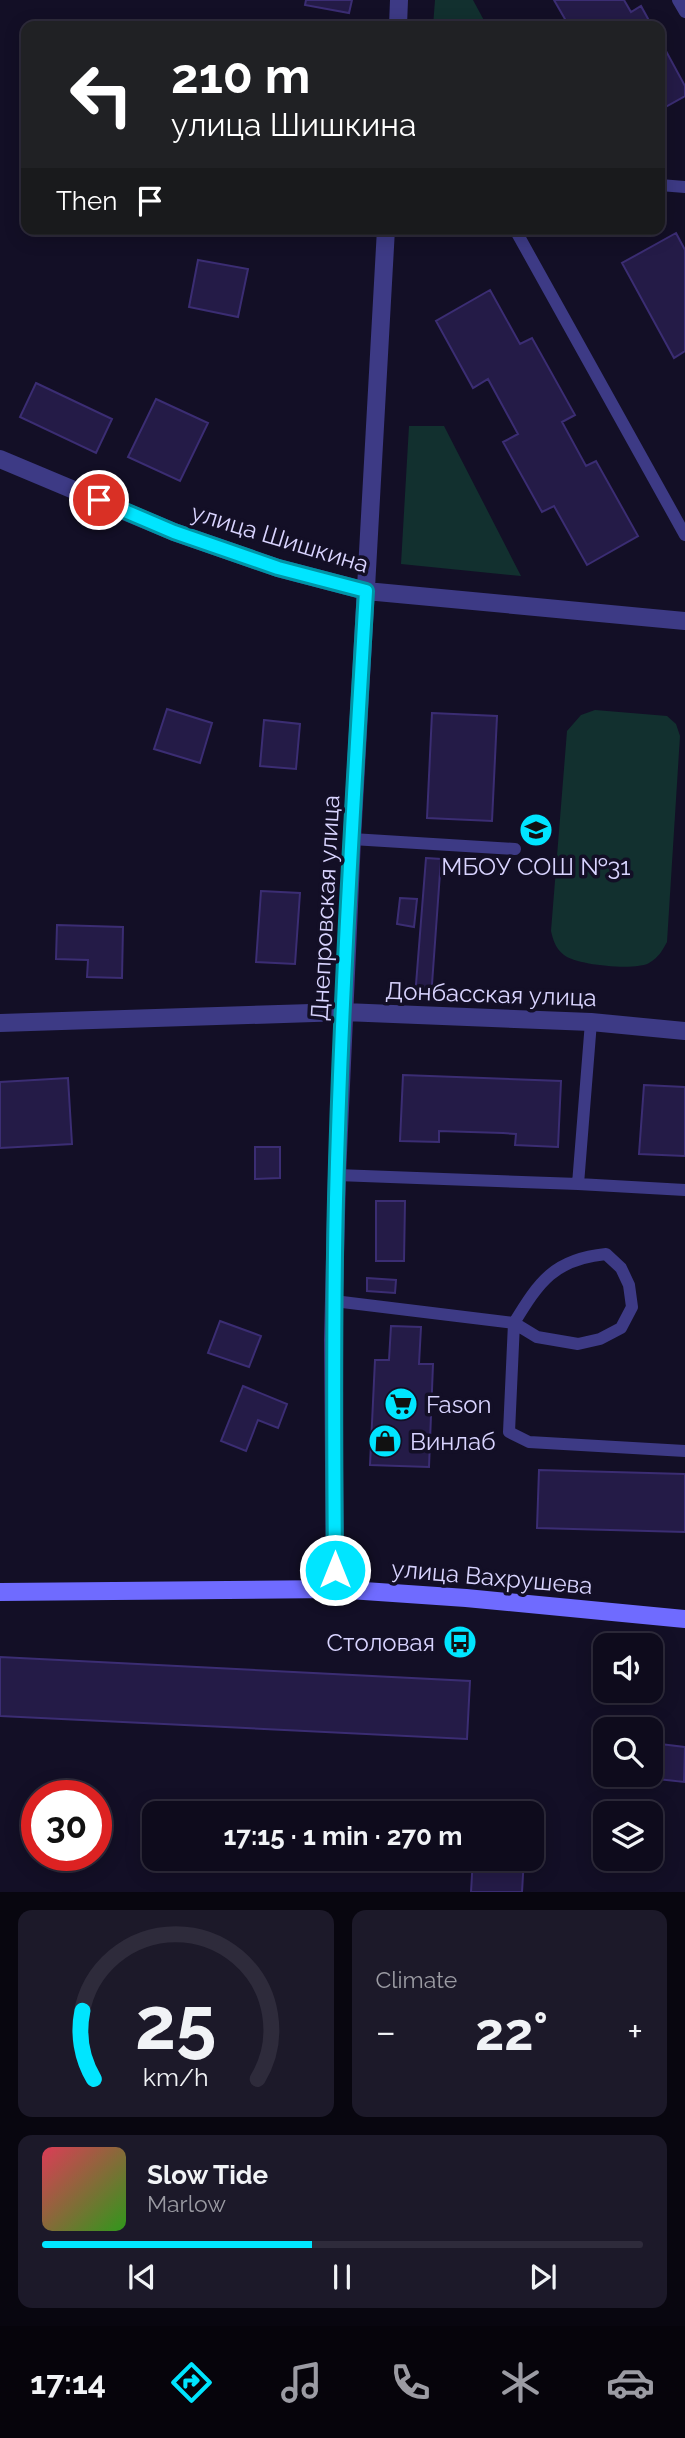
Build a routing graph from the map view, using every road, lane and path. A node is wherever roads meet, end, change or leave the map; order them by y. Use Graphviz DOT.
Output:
graph roads {
  1 [pos="399,0"];
  2 [pos="678,0"];
  3 [pos="685,12"];
  4 [pos="398,21"];
  5 [pos="665,185"];
  6 [pos="685,187"];
  7 [pos="386,235"];
  8 [pos="518,235"];
  9 [pos="0,458"];
  10 [pos="685,535"];
  11 [pos="366,591"];
  12 [pos="685,621"];
  13 [pos="352,839"];
  14 [pos="515,849"];
  15 [pos="344,1012"];
  16 [pos="591,1022"];
  17 [pos="0,1023"];
  18 [pos="685,1031"];
  19 [pos="337,1175"];
  20 [pos="578,1184"];
  21 [pos="685,1190"];
  22 [pos="334,1301"];
  23 [pos="514,1323"];
  24 [pos="685,1451"];
  25 [pos="335,1590"];
  26 [pos="0,1592"];
  27 [pos="685,1619"];
  1 -- 4 [label="street"];
  2 -- 3 [label="lane"];
  5 -- 6 [label="lane"];
  7 -- 11 [label="street, Днепровская улица"];
  8 -- 10 [label="lane"];
  9 -- 11 [label="street, улица Шишкина"];
  11 -- 12 [label="street, улица Шишкина"];
  11 -- 13 [label="street, Днепровская улица"];
  13 -- 14 [label="lane"];
  13 -- 15 [label="street, Днепровская улица"];
  15 -- 16 [label="street, Донбасская улица"];
  15 -- 17 [label="street, Донбасская улица"];
  15 -- 19 [label="street, Днепровская улица"];
  16 -- 18 [label="street, Донбасская улица"];
  16 -- 20 [label="lane"];
  19 -- 20 [label="lane"];
  19 -- 22 [label="street, Днепровская улица"];
  20 -- 21 [label="lane"];
  22 -- 23 [label="lane"];
  22 -- 25 [label="street, Днепровская улица"];
  23 -- 23 [label="lane"];
  23 -- 24 [label="lane"];
  25 -- 26 [label="main road, улица Вахрушева"];
  25 -- 27 [label="main road, улица Вахрушева"];
}
